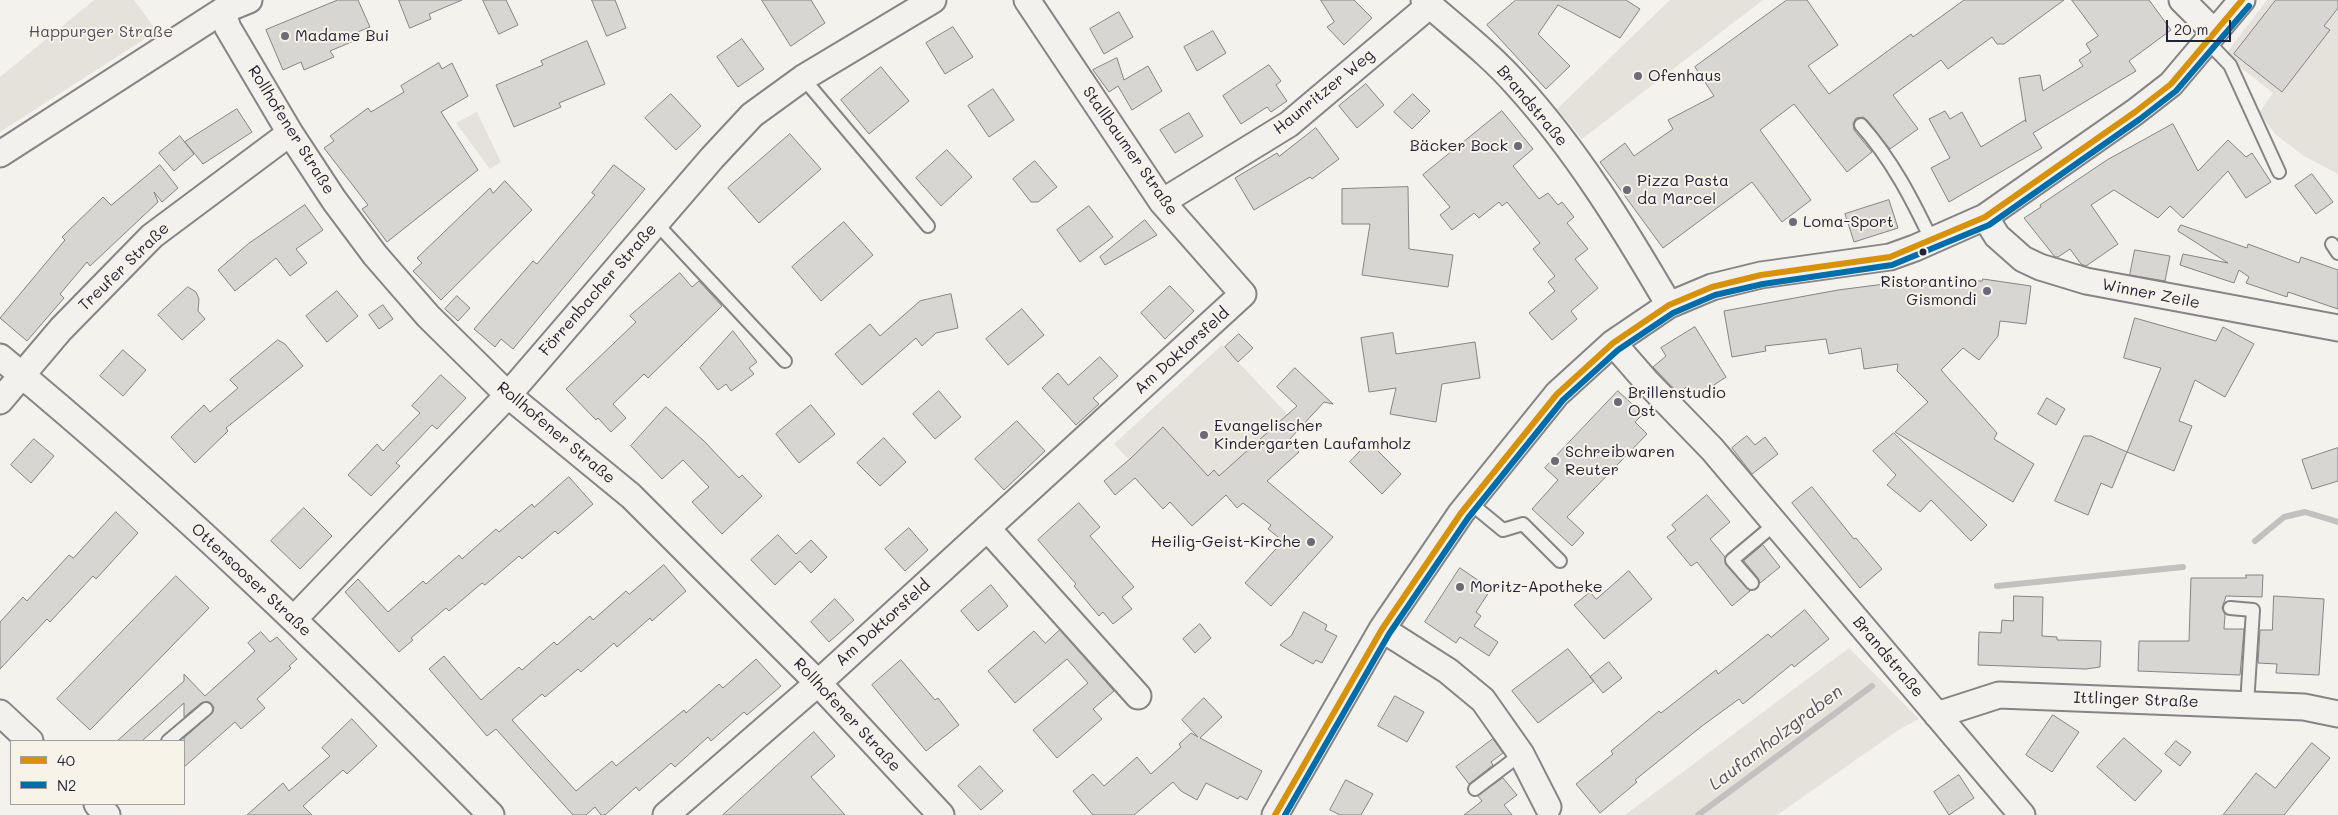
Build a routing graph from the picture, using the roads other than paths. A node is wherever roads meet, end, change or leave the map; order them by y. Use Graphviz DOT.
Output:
graph roads {
  1 [pos="249,0"];
  2 [pos="933,0"];
  3 [pos="1027,0"];
  4 [pos="2182,0"];
  5 [pos="2242,0"];
  6 [pos="1427,3"];
  7 [pos="222,11"];
  8 [pos="2210,37"];
  9 [pos="803,78"];
  10 [pos="1861,125"];
  11 [pos="290,133"];
  12 [pos="0,154"];
  13 [pos="2280,172"];
  14 [pos="1162,202"];
  15 [pos="1985,217"];
  16 [pos="656,223"];
  17 [pos="928,226"];
  18 [pos="1932,241"];
  19 [pos="1243,294"];
  20 [pos="1669,305"];
  21 [pos="2338,328"];
  22 [pos="1613,343"];
  23 [pos="0,357"];
  24 [pos="785,361"];
  25 [pos="22,376"];
  26 [pos="508,395"];
  27 [pos="0,401"];
  28 [pos="1469,502"];
  29 [pos="1775,524"];
  30 [pos="987,528"];
  31 [pos="1560,561"];
  32 [pos="1752,583"];
  33 [pos="2230,608"];
  34 [pos="294,619"];
  35 [pos="1382,629"];
  36 [pos="818,683"];
  37 [pos="1138,696"];
  38 [pos="2247,704"];
  39 [pos="206,709"];
  40 [pos="0,713"];
  41 [pos="2338,714"];
  42 [pos="1937,715"];
  43 [pos="29,740"];
  44 [pos="169,740"];
  45 [pos="1522,754"];
  46 [pos="1475,789"];
  47 [pos="98,805"];
  48 [pos="1547,811"];
  49 [pos="2013,812"];
  50 [pos="107,815"];
  51 [pos="491,815"];
  52 [pos="666,815"];
  53 [pos="941,815"];
  54 [pos="1275,815"];
  1 -- 7 [label="street"];
  2 -- 9 [label="street, Förrenbacher Straße"];
  3 -- 14 [label="street, Stallbaumer Straße"];
  4 -- 8 [label="street"];
  5 -- 8 [label="street"];
  6 -- 14 [label="street, Haunritzer Weg"];
  6 -- 20 [label="street, Brandstraße"];
  7 -- 11 [label="street, Rollhofener Straße"];
  7 -- 12 [label="street"];
  8 -- 13 [label="lane"];
  8 -- 15 [label="street"];
  9 -- 16 [label="street, Förrenbacher Straße"];
  9 -- 17 [label="lane"];
  10 -- 18 [label="lane"];
  11 -- 25 [label="street, Treufer Straße"];
  11 -- 26 [label="street, Rollhofener Straße"];
  14 -- 19 [label="street, Stallbaumer Straße"];
  15 -- 18 [label="street"];
  15 -- 21 [label="street, Winner Zeile"];
  16 -- 24 [label="lane"];
  16 -- 26 [label="street, Förrenbacher Straße"];
  18 -- 20 [label="street"];
  19 -- 30 [label="street, Am Doktorsfeld"];
  20 -- 22 [label="street"];
  22 -- 28 [label="street"];
  22 -- 29 [label="street, Brandstraße"];
  23 -- 25 [label="street, Ottensooser Straße"];
  25 -- 27 [label="street, Treufer Straße"];
  25 -- 34 [label="street, Ottensooser Straße"];
  26 -- 34 [label="street, Förrenbacher Straße"];
  26 -- 36 [label="street, Rollhofener Straße"];
  28 -- 31 [label="lane"];
  28 -- 35 [label="street"];
  29 -- 32 [label="lane"];
  29 -- 42 [label="street, Brandstraße"];
  30 -- 36 [label="street, Am Doktorsfeld"];
  30 -- 37 [label="street"];
  33 -- 38 [label="lane"];
  34 -- 51 [label="street, Ottensooser Straße"];
  35 -- 45 [label="street"];
  35 -- 54 [label="street"];
  36 -- 52 [label="street, Am Doktorsfeld"];
  36 -- 53 [label="street, Rollhofener Straße"];
  38 -- 41 [label="street, Ittlinger Straße"];
  38 -- 42 [label="street, Ittlinger Straße"];
  39 -- 44 [label="lane"];
  40 -- 43 [label="street"];
  42 -- 49 [label="street, Brandstraße"];
  45 -- 46 [label="lane"];
  45 -- 48 [label="street"];
  47 -- 50 [label="street"];
}
